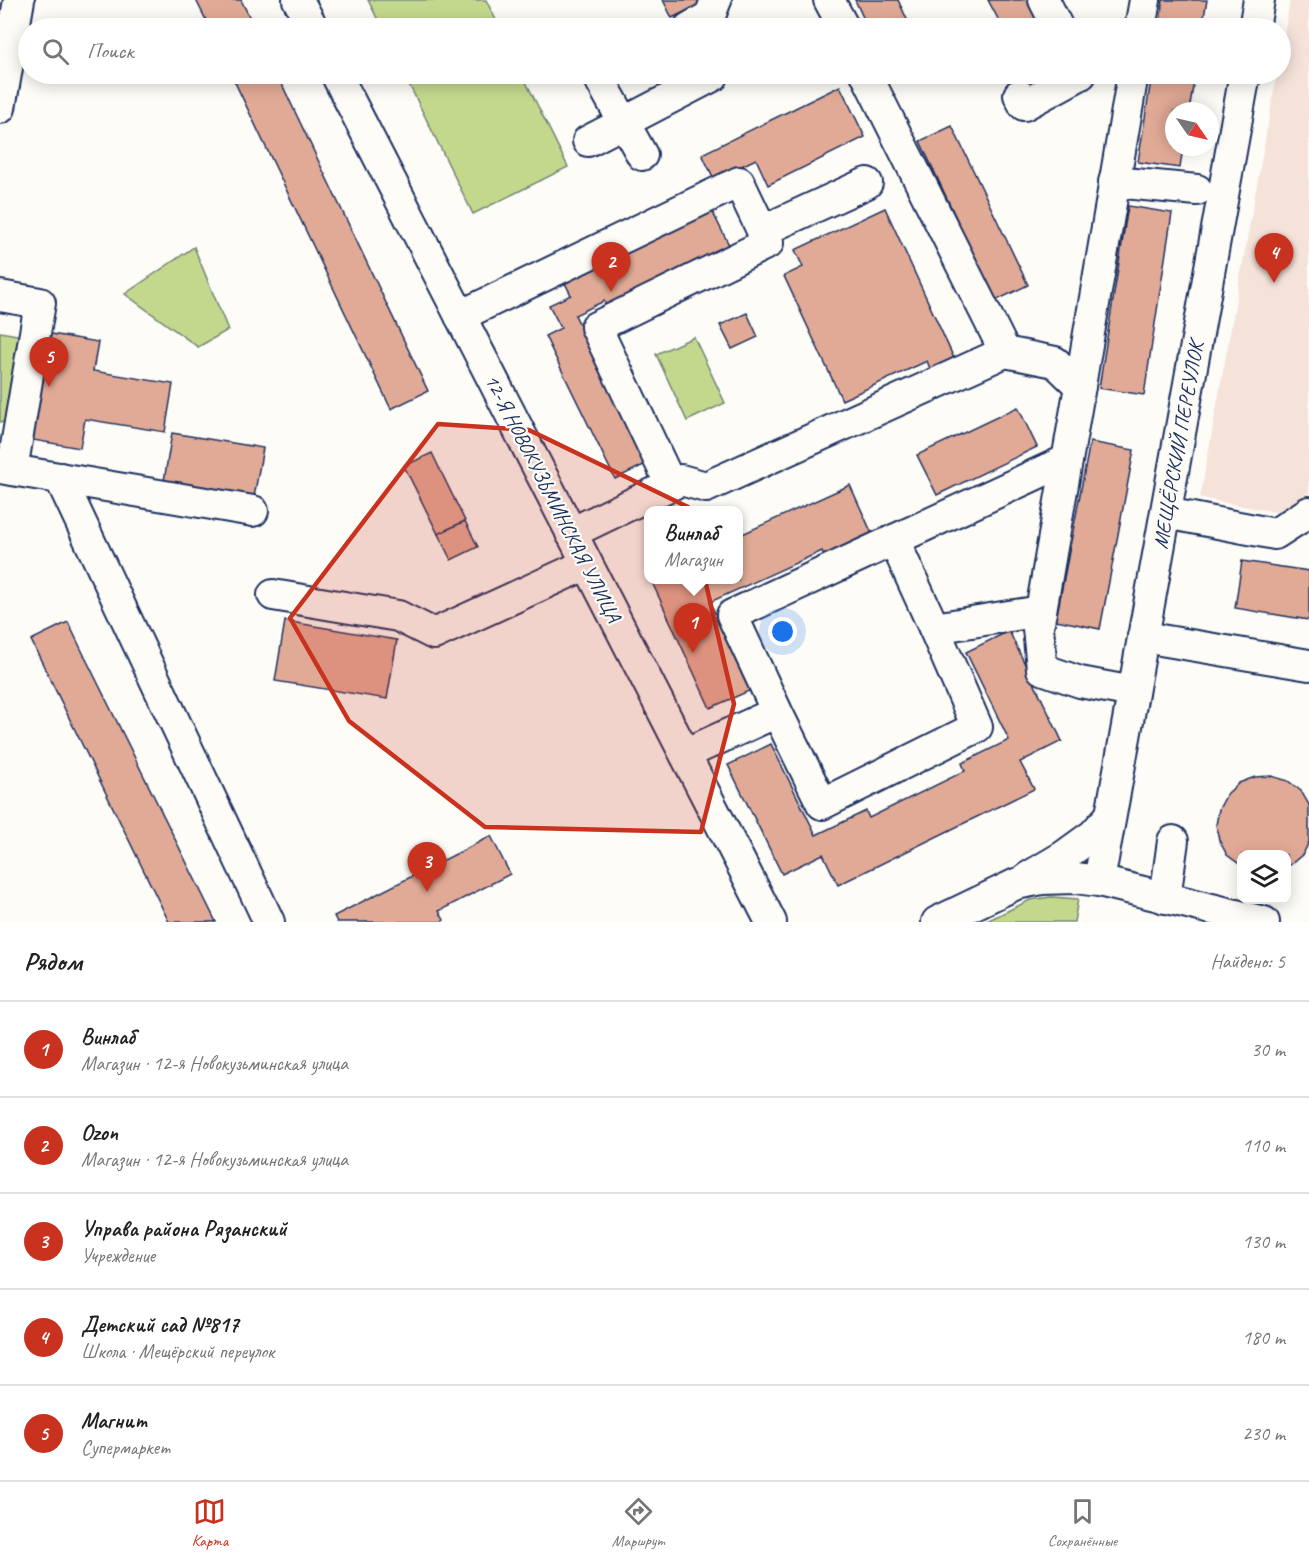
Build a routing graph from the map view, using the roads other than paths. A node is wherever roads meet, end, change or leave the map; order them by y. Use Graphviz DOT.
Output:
graph roads {
  1 [pos="298,0"];
  2 [pos="716,0"];
  3 [pos="829,0"];
  4 [pos="1044,0"];
  5 [pos="1145,0"];
  6 [pos="1259,0"];
  7 [pos="308,18"];
  8 [pos="706,18"];
  9 [pos="839,18"];
  10 [pos="1053,18"];
  11 [pos="1142,18"];
  12 [pos="1256,18"];
  13 [pos="11,19"];
  14 [pos="341,84"];
  15 [pos="603,84"];
  16 [pos="695,84"];
  17 [pos="871,84"];
  18 [pos="1063,84"];
  19 [pos="1130,84"];
  20 [pos="1243,84"];
  21 [pos="1019,95"];
  22 [pos="0,108"];
  23 [pos="624,122"];
  24 [pos="588,141"];
  25 [pos="642,155"];
  26 [pos="1114,182"];
  27 [pos="867,183"];
  28 [pos="1197,190"];
  29 [pos="762,231"];
  30 [pos="0,296"];
  31 [pos="460,316"];
  32 [pos="1005,352"];
  33 [pos="1080,386"];
  34 [pos="1067,460"];
  35 [pos="6,469"];
  36 [pos="60,478"];
  37 [pos="671,485"];
  38 [pos="253,511"];
  39 [pos="1309,512"];
  40 [pos="1166,513"];
  41 [pos="571,533"];
  42 [pos="894,540"];
  43 [pos="587,564"];
  44 [pos="273,595"];
  45 [pos="1041,611"];
  46 [pos="934,628"];
  47 [pos="1143,637"];
  48 [pos="1309,665"];
  49 [pos="1133,692"];
  50 [pos="777,712"];
  51 [pos="685,754"];
  52 [pos="1110,816"];
  53 [pos="1173,841"];
  54 [pos="1099,881"];
  55 [pos="1016,884"];
  56 [pos="1165,898"];
  57 [pos="269,922"];
  58 [pos="771,922"];
  59 [pos="937,922"];
  60 [pos="1264,922"];
  1 -- 7 [label="street"];
  2 -- 8 [label="street"];
  3 -- 9 [label="street"];
  4 -- 10 [label="street"];
  5 -- 11 [label="street"];
  6 -- 12 [label="street"];
  13 -- 22 [label="street"];
  14 -- 31 [label="street, 12-Я НОВОКУЗЬМИНСКАЯ УЛИЦА"];
  15 -- 23 [label="street"];
  16 -- 23 [label="street"];
  17 -- 32 [label="street"];
  18 -- 21 [label="street"];
  19 -- 26 [label="street"];
  20 -- 40 [label="street, МЕЩЁРСКИЙ ПЕРЕУЛОК"];
  23 -- 24 [label="street"];
  23 -- 25 [label="street"];
  26 -- 28 [label="street"];
  26 -- 33 [label="street"];
  27 -- 29 [label="street"];
  29 -- 31 [label="street"];
  29 -- 37 [label="street"];
  30 -- 35 [label="street"];
  31 -- 41 [label="street, 12-Я НОВОКУЗЬМИНСКАЯ УЛИЦА"];
  32 -- 33 [label="street"];
  32 -- 37 [label="street"];
  33 -- 34 [label="street"];
  34 -- 42 [label="street"];
  34 -- 45 [label="street"];
  35 -- 36 [label="street"];
  36 -- 38 [label="street"];
  36 -- 57 [label="street"];
  37 -- 41 [label="street"];
  39 -- 40 [label="street"];
  40 -- 47 [label="street, МЕЩЁРСКИЙ ПЕРЕУЛОК"];
  41 -- 43 [label="street, 12-Я НОВОКУЗЬМИНСКАЯ УЛИЦА"];
  42 -- 46 [label="street"];
  42 -- 50 [label="street"];
  43 -- 44 [label="street"];
  43 -- 51 [label="street, 12-Я НОВОКУЗЬМИНСКАЯ УЛИЦА"];
  45 -- 46 [label="street"];
  45 -- 49 [label="street"];
  46 -- 50 [label="street"];
  47 -- 48 [label="street"];
  47 -- 49 [label="street, МЕЩЁРСКИЙ ПЕРЕУЛОК"];
  49 -- 52 [label="street, МЕЩЁРСКИЙ ПЕРЕУЛОК"];
  50 -- 51 [label="street"];
  51 -- 58 [label="street, 12-Я НОВОКУЗЬМИНСКАЯ УЛИЦА"];
  52 -- 54 [label="street, МЕЩЁРСКИЙ ПЕРЕУЛОК"];
  52 -- 55 [label="street"];
  53 -- 56 [label="street"];
  54 -- 55 [label="street"];
  54 -- 56 [label="street"];
  55 -- 59 [label="street"];
  56 -- 60 [label="street"];
}
